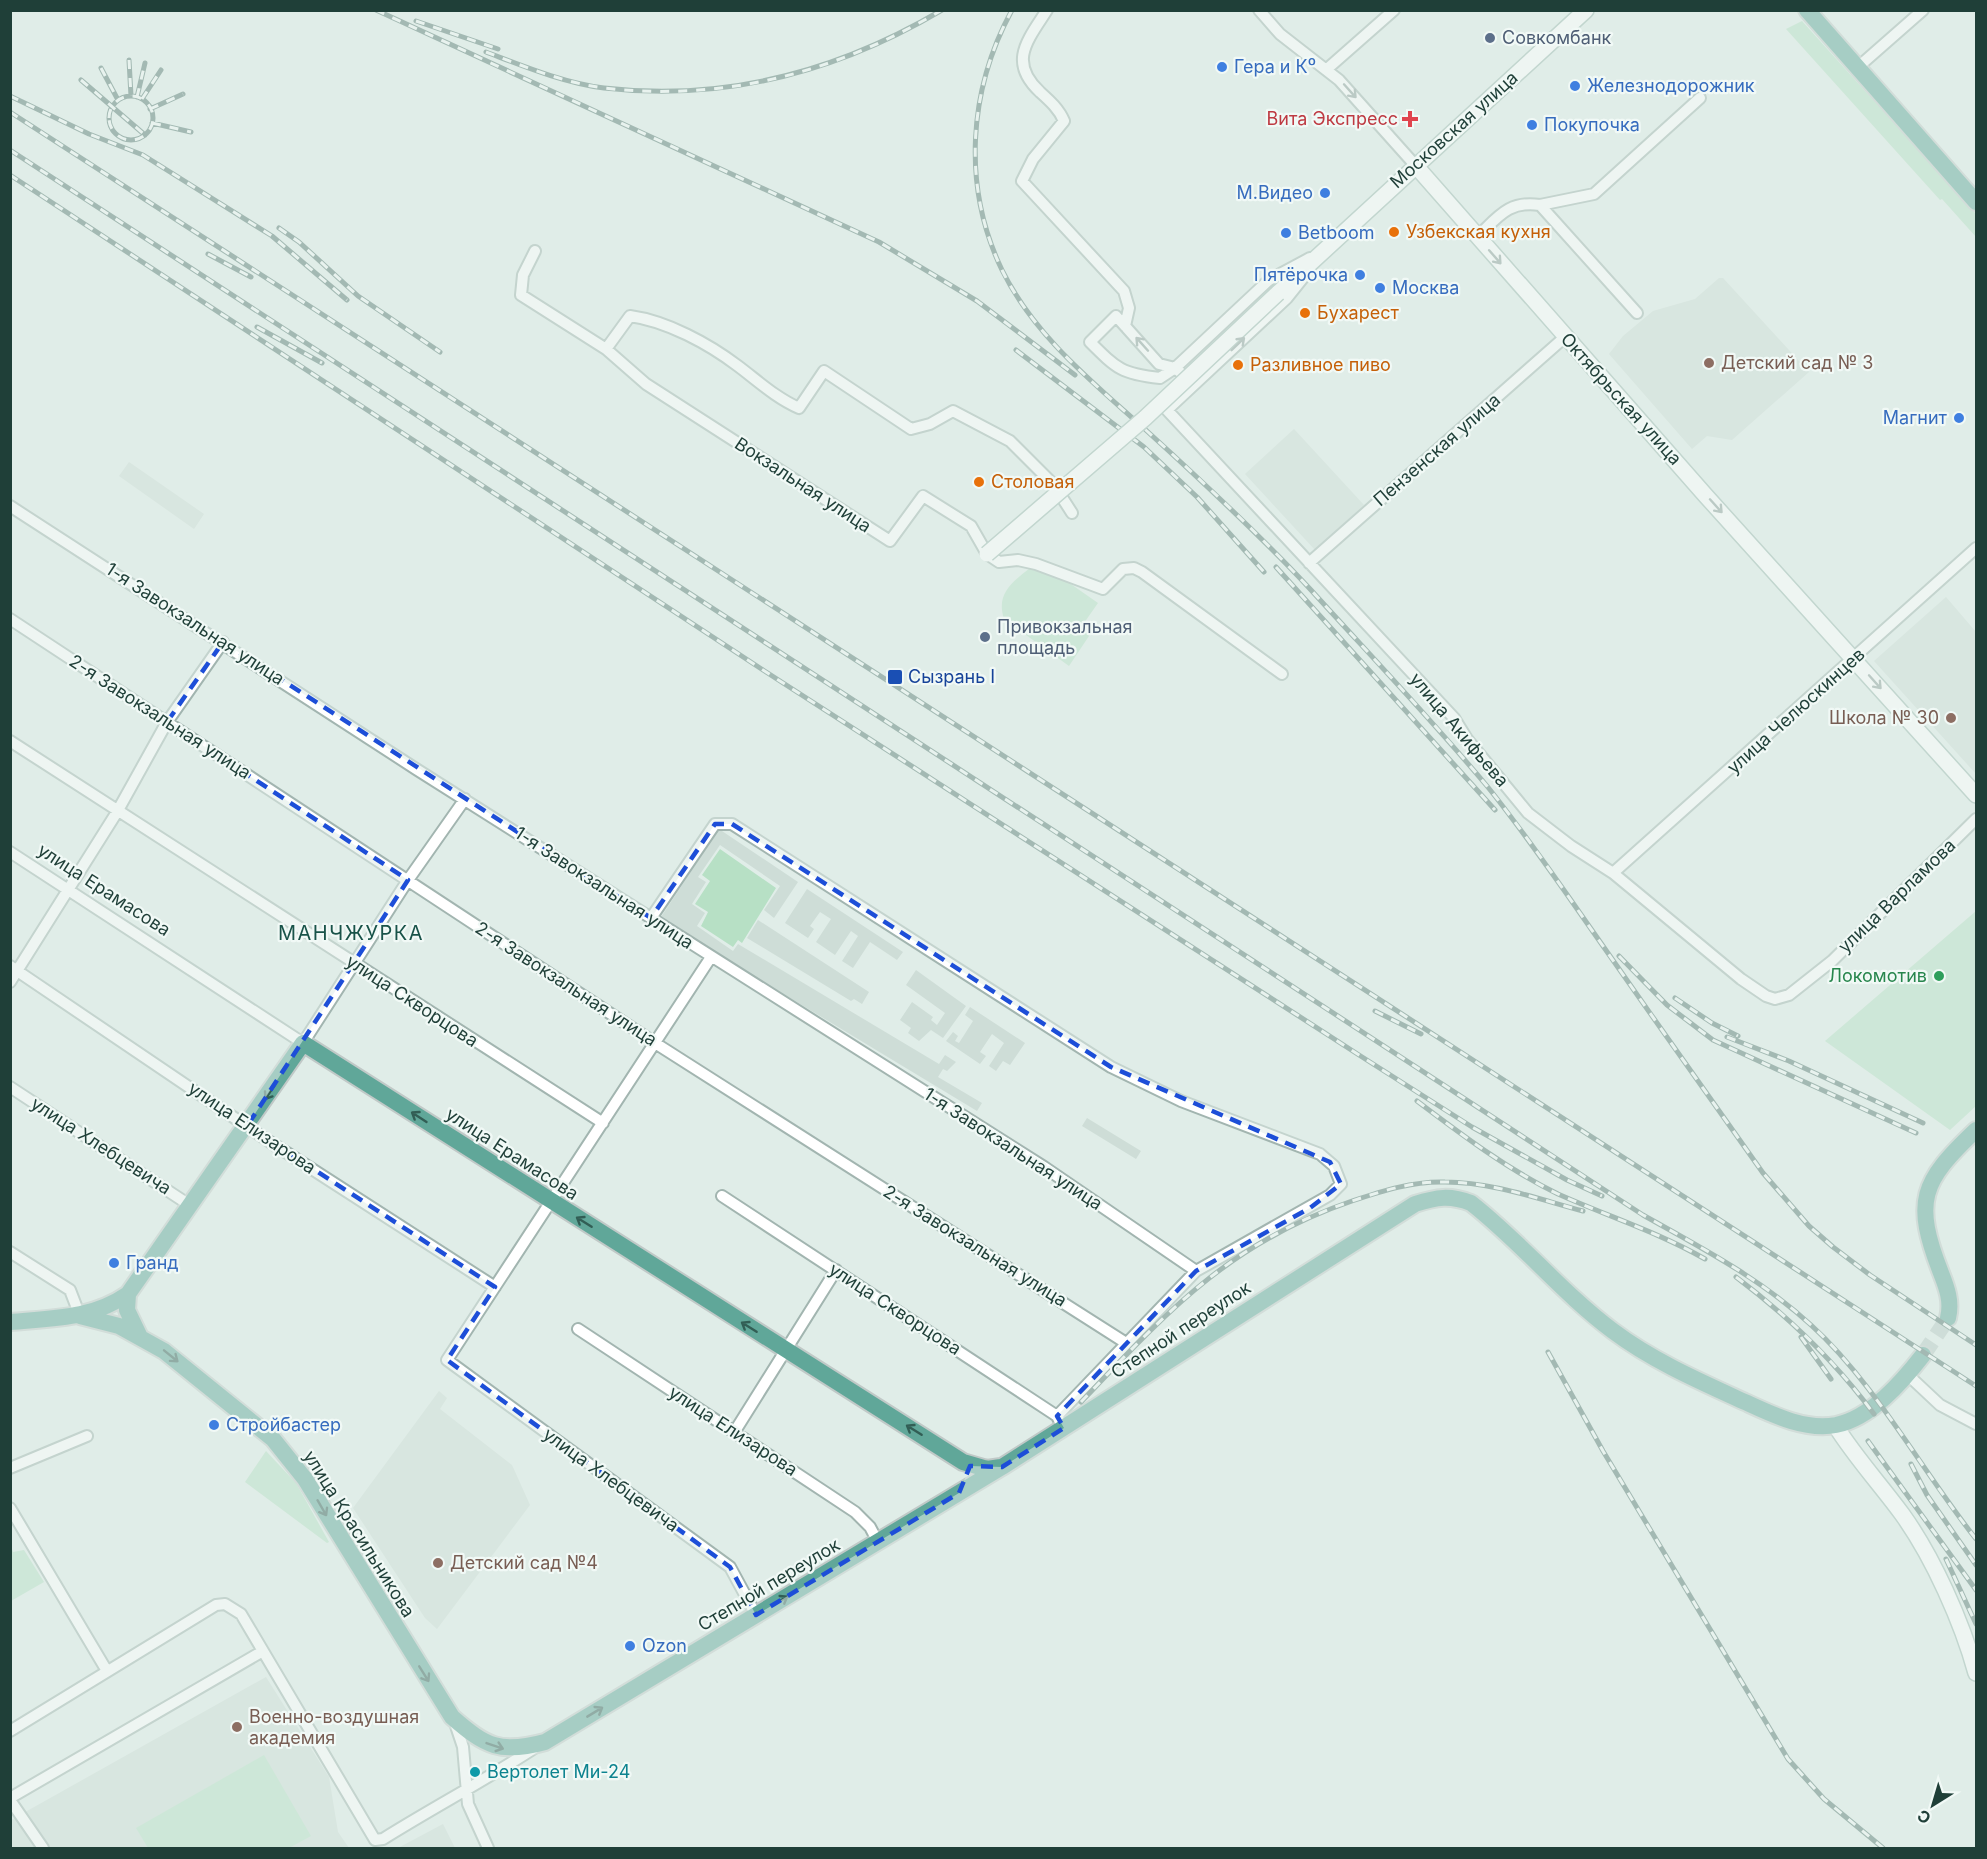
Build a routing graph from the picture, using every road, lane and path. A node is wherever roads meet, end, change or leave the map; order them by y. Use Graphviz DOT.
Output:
graph roads {
  1 [pos="1047,10"];
  2 [pos="1259,10"];
  3 [pos="1394,10"];
  4 [pos="1586,10"];
  5 [pos="1807,10"];
  6 [pos="1923,10"];
  7 [pos="1857,68"];
  8 [pos="1326,69"];
  9 [pos="1700,98"];
  10 [pos="1415,165"];
  11 [pos="1977,202"];
  12 [pos="1540,206"];
  13 [pos="1478,237"];
  14 [pos="535,251"];
  15 [pos="1323,251"];
  16 [pos="1637,313"];
  17 [pos="1125,326"];
  18 [pos="1565,337"];
  19 [pos="606,349"];
  20 [pos="1175,368"];
  21 [pos="1196,384"];
  22 [pos="1167,410"];
  23 [pos="10,506"];
  24 [pos="1072,513"];
  25 [pos="1977,548"];
  26 [pos="985,550"];
  27 [pos="1310,563"];
  28 [pos="10,619"];
  29 [pos="223,642"];
  30 [pos="1855,659"];
  31 [pos="1282,674"];
  32 [pos="167,722"];
  33 [pos="10,741"];
  34 [pos="1977,795"];
  35 [pos="465,799"];
  36 [pos="117,812"];
  37 [pos="1977,819"];
  38 [pos="10,852"];
  39 [pos="1613,873"];
  40 [pos="408,880"];
  41 [pos="68,890"];
  42 [pos="651,918"];
  43 [pos="711,957"];
  44 [pos="354,964"];
  45 [pos="14,969"];
  46 [pos="10,982"];
  47 [pos="1789,995"];
  48 [pos="655,1042"];
  49 [pos="303,1043"];
  50 [pos="10,1087"];
  51 [pos="603,1123"];
  52 [pos="247,1126"];
  53 [pos="1977,1130"];
  54 [pos="722,1196"];
  55 [pos="551,1202"];
  56 [pos="191,1206"];
  57 [pos="10,1252"];
  58 [pos="836,1270"];
  59 [pos="1196,1271"];
  60 [pos="495,1287"];
  61 [pos="128,1294"];
  62 [pos="80,1316"];
  63 [pos="1948,1318"];
  64 [pos="10,1322"];
  65 [pos="578,1329"];
  66 [pos="139,1335"];
  67 [pos="1126,1343"];
  68 [pos="785,1350"];
  69 [pos="1923,1356"];
  70 [pos="1908,1375"];
  71 [pos="1060,1422"];
  72 [pos="1977,1424"];
  73 [pos="1835,1425"];
  74 [pos="735,1431"];
  75 [pos="87,1436"];
  76 [pos="963,1462"];
  77 [pos="1002,1467"];
  78 [pos="10,1468"];
  79 [pos="959,1493"];
  80 [pos="10,1508"];
  81 [pos="878,1542"];
  82 [pos="756,1615"];
  83 [pos="263,1651"];
  84 [pos="107,1671"];
  85 [pos="1977,1673"];
  86 [pos="452,1717"];
  87 [pos="10,1731"];
  88 [pos="545,1742"];
  89 [pos="466,1791"];
  90 [pos="10,1799"];
  91 [pos="44,1848"];
  92 [pos="488,1848"];
  1 -- 17 [label="street"];
  2 -- 8 [label="street, Октябрьская улица"];
  3 -- 8 [label="street"];
  4 -- 10 [label="main road, Московская улица"];
  5 -- 7 [label="main road"];
  6 -- 7 [label="street"];
  7 -- 11 [label="main road"];
  8 -- 10 [label="street, Октябрьская улица, one-way"];
  9 -- 12 [label="street"];
  10 -- 13 [label="main road, Октябрьская улица"];
  10 -- 15 [label="main road, Московская улица"];
  12 -- 13 [label="street"];
  12 -- 16 [label="street"];
  13 -- 18 [label="main road, Октябрьская улица, one-way"];
  14 -- 19 [label="street, Вокзальная улица"];
  15 -- 20 [label="street, Московская улица"];
  21 -- 15 [label="street, Московская улица, one-way"];
  15 -- 26 [label="main road, Московская улица, bridge"];
  20 -- 17 [label="street, one-way"];
  17 -- 20 [label="street"];
  18 -- 27 [label="street, Пензенская улица"];
  18 -- 30 [label="main road, Октябрьская улица, one-way"];
  19 -- 24 [label="street"];
  19 -- 26 [label="street, Вокзальная улица"];
  20 -- 21 [label="street"];
  21 -- 22 [label="street, Московская улица"];
  22 -- 27 [label="street, улица Акифьева"];
  23 -- 29 [label="street, 1-я Завокзальная улица"];
  25 -- 30 [label="street, улица Челюскинцев"];
  26 -- 31 [label="street"];
  27 -- 39 [label="street, улица Акифьева"];
  28 -- 32 [label="street, 2-я Завокзальная улица"];
  29 -- 32 [label="street"];
  29 -- 35 [label="street, 1-я Завокзальная улица"];
  30 -- 34 [label="main road, Октябрьская улица, one-way"];
  30 -- 39 [label="street, улица Челюскинцев"];
  32 -- 36 [label="street"];
  32 -- 40 [label="street, 2-я Завокзальная улица"];
  33 -- 36 [label="street, улица Скворцова"];
  35 -- 40 [label="street"];
  35 -- 42 [label="street, 1-я Завокзальная улица"];
  36 -- 41 [label="street"];
  36 -- 44 [label="street, улица Скворцова"];
  37 -- 47 [label="street, улица Варламова"];
  38 -- 41 [label="street, улица Ерамасова"];
  39 -- 47 [label="street, улица Акифьева"];
  40 -- 44 [label="street"];
  40 -- 48 [label="street, 2-я Завокзальная улица"];
  41 -- 45 [label="street"];
  41 -- 49 [label="street, улица Ерамасова"];
  42 -- 43 [label="street, 1-я Завокзальная улица"];
  42 -- 59 [label="street"];
  43 -- 48 [label="street"];
  43 -- 59 [label="street, 1-я Завокзальная улица"];
  44 -- 49 [label="street"];
  44 -- 51 [label="street, улица Скворцова"];
  45 -- 46 [label="street"];
  45 -- 52 [label="street, улица Елизарова"];
  48 -- 51 [label="street"];
  48 -- 67 [label="street, 2-я Завокзальная улица"];
  49 -- 52 [label="main road, one-way"];
  55 -- 49 [label="main road, улица Ерамасова, one-way"];
  50 -- 56 [label="street, улица Хлебцевича"];
  51 -- 55 [label="street"];
  52 -- 56 [label="main road"];
  52 -- 60 [label="street, улица Елизарова"];
  53 -- 63 [label="main road"];
  54 -- 58 [label="street, улица Скворцова"];
  55 -- 60 [label="street"];
  68 -- 55 [label="main road, улица Ерамасова, one-way"];
  56 -- 61 [label="main road"];
  57 -- 62 [label="street"];
  58 -- 68 [label="street"];
  58 -- 71 [label="street, улица Скворцова"];
  59 -- 67 [label="street"];
  60 -- 82 [label="street, улица Хлебцевича"];
  61 -- 62 [label="main road"];
  61 -- 66 [label="main road"];
  62 -- 64 [label="main road"];
  62 -- 66 [label="main road, улица Красильникова"];
  65 -- 74 [label="street, улица Елизарова"];
  66 -- 86 [label="main road, улица Красильникова, one-way"];
  67 -- 71 [label="street"];
  68 -- 74 [label="street"];
  76 -- 68 [label="main road, улица Ерамасова, one-way"];
  69 -- 70 [label="main road"];
  70 -- 72 [label="street"];
  70 -- 73 [label="main road"];
  71 -- 73 [label="main road, Степной переулок"];
  71 -- 77 [label="main road, Степной переулок"];
  73 -- 85 [label="main road"];
  74 -- 81 [label="street, улица Елизарова"];
  75 -- 78 [label="street"];
  76 -- 77 [label="main road, улица Ерамасова"];
  76 -- 79 [label="main road"];
  77 -- 79 [label="main road, Степной переулок"];
  79 -- 81 [label="main road, Степной переулок"];
  80 -- 84 [label="street"];
  82 -- 81 [label="main road, Степной переулок, one-way"];
  88 -- 82 [label="main road, Степной переулок, one-way"];
  83 -- 84 [label="street"];
  83 -- 89 [label="street"];
  83 -- 90 [label="street"];
  84 -- 87 [label="street"];
  86 -- 88 [label="main road, Степной переулок, one-way"];
  86 -- 89 [label="street"];
  88 -- 89 [label="street"];
  89 -- 92 [label="street"];
  90 -- 91 [label="street"];
}
